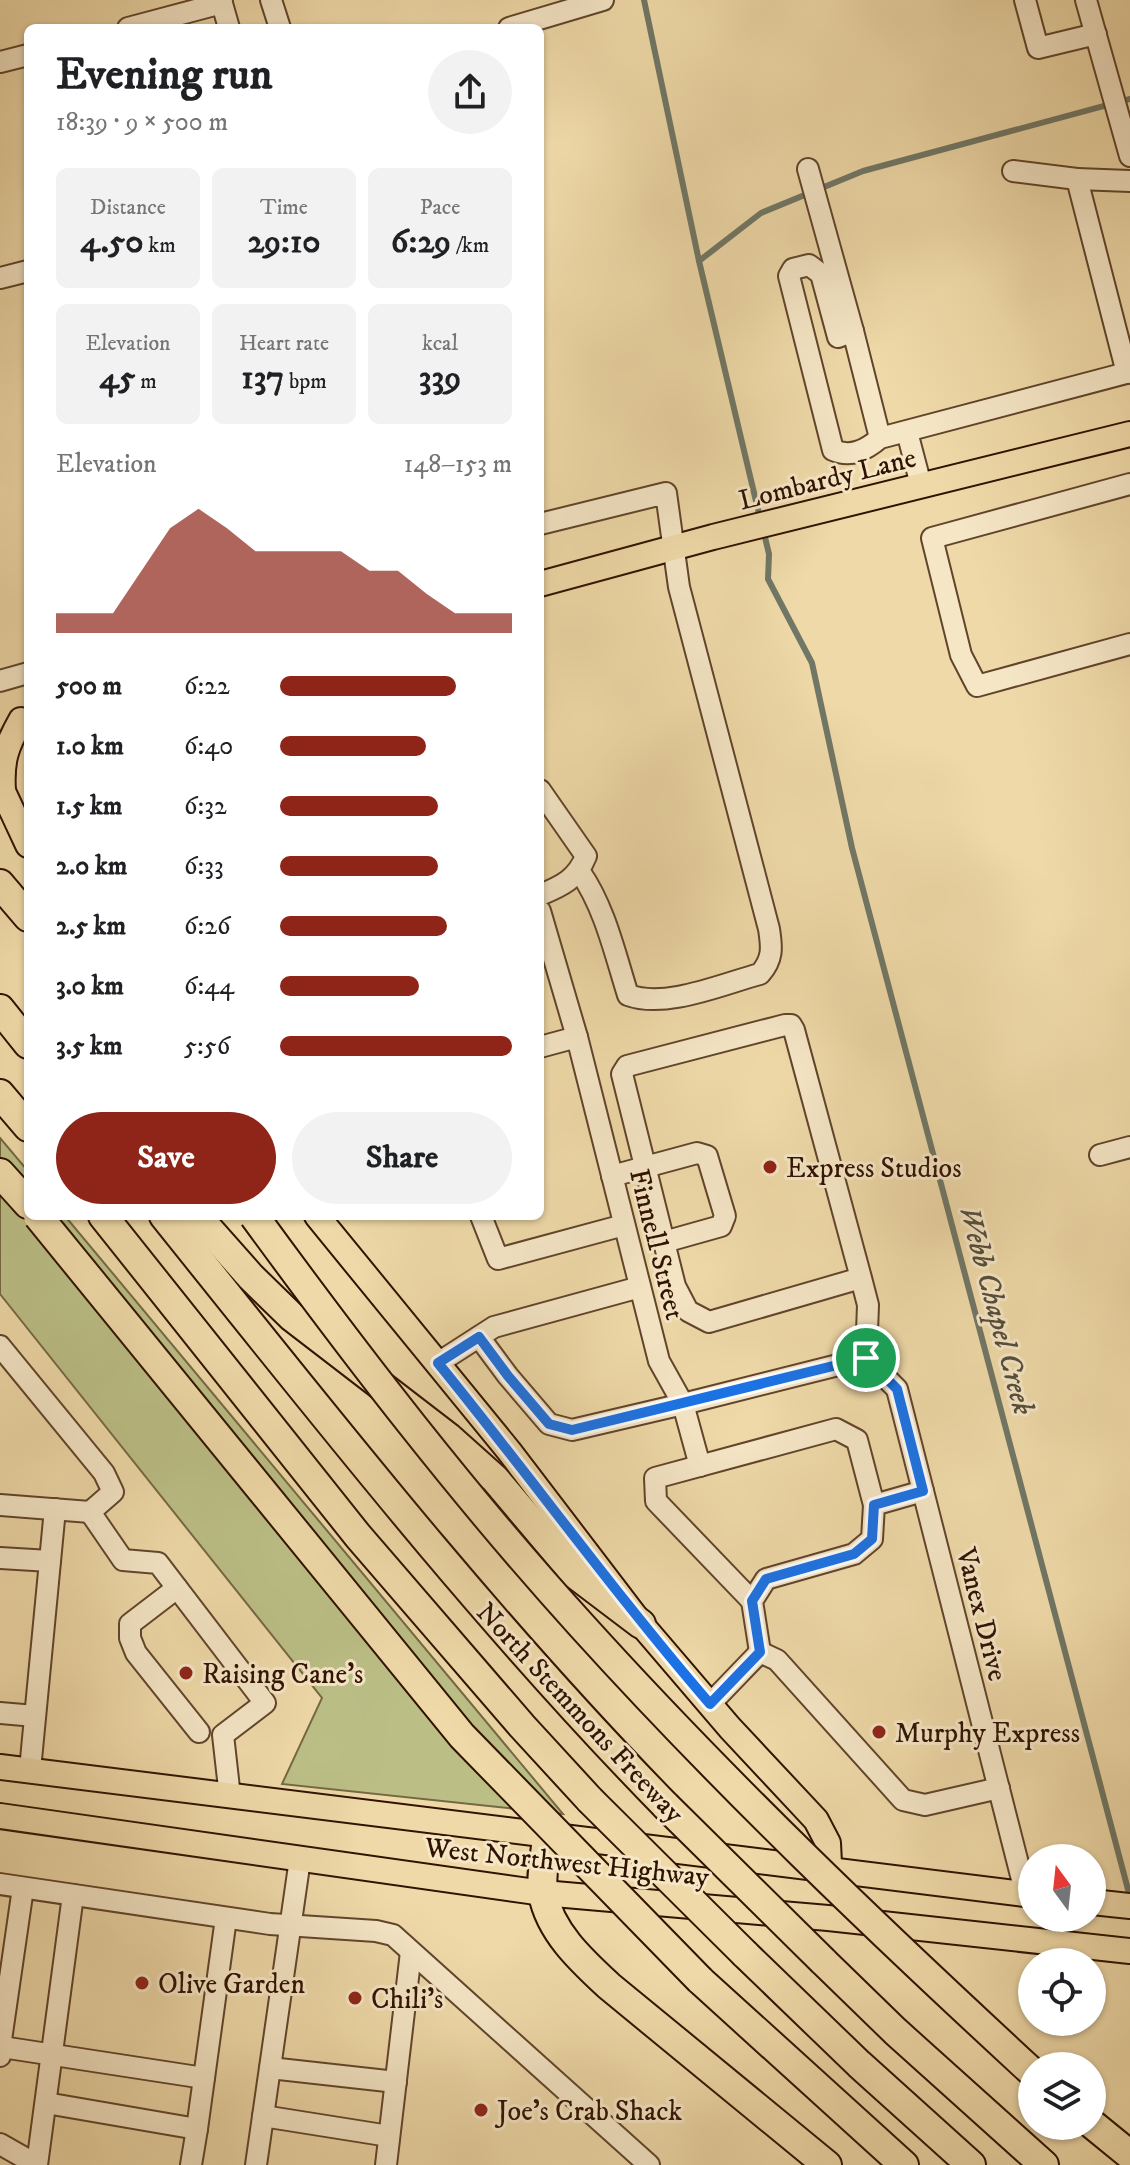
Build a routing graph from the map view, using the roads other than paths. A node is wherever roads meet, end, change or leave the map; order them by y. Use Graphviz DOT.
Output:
graph roads {
  1 [pos="271,0"];
  2 [pos="1025,0"];
  3 [pos="1086,0"];
  4 [pos="222,2"];
  5 [pos="580,4"];
  6 [pos="171,8"];
  7 [pos="137,24"];
  8 [pos="228,24"];
  9 [pos="279,24"];
  10 [pos="521,24"];
  11 [pos="1096,34"];
  12 [pos="24,56"];
  13 [pos="0,62"];
  14 [pos="1130,156"];
  15 [pos="808,169"];
  16 [pos="1013,171"];
  17 [pos="1077,179"];
  18 [pos="1130,181"];
  19 [pos="24,272"];
  20 [pos="0,278"];
  21 [pos="853,331"];
  22 [pos="1129,373"];
  23 [pos="907,432"];
  24 [pos="1130,434"];
  25 [pos="880,438"];
  26 [pos="1130,484"];
  27 [pos="921,485"];
  28 [pos="544,523"];
  29 [pos="675,547"];
  30 [pos="544,583"];
  31 [pos="1130,644"];
  32 [pos="24,674"];
  33 [pos="0,681"];
  34 [pos="16,721"];
  35 [pos="2,788"];
  36 [pos="544,796"];
  37 [pos="24,836"];
  38 [pos="580,872"];
  39 [pos="0,884"];
  40 [pos="544,893"];
  41 [pos="24,912"];
  42 [pos="544,925"];
  43 [pos="0,1009"];
  44 [pos="577,1037"];
  45 [pos="24,1039"];
  46 [pos="544,1046"];
  47 [pos="0,1094"];
  48 [pos="24,1122"];
  49 [pos="1130,1147"];
  50 [pos="1100,1155"];
  51 [pos="645,1166"];
  52 [pos="0,1173"];
  53 [pos="612,1176"];
  54 [pos="24,1200"];
  55 [pos="41,1220"];
  56 [pos="106,1220"];
  57 [pos="167,1220"];
  58 [pos="201,1220"];
  59 [pos="257,1220"];
  60 [pos="320,1220"];
  61 [pos="483,1220"];
  62 [pos="624,1225"];
  63 [pos="664,1242"];
  64 [pos="861,1278"];
  65 [pos="640,1287"];
  66 [pos="479,1337"];
  67 [pos="0,1346"];
  68 [pos="866,1358"];
  69 [pos="438,1363"];
  70 [pos="683,1404"];
  71 [pos="700,1466"];
  72 [pos="923,1491"];
  73 [pos="0,1505"];
  74 [pos="874,1505"];
  75 [pos="55,1509"];
  76 [pos="90,1512"];
  77 [pos="0,1558"];
  78 [pos="50,1561"];
  79 [pos="177,1588"];
  80 [pos="752,1601"];
  81 [pos="641,1624"];
  82 [pos="760,1652"];
  83 [pos="710,1704"];
  84 [pos="0,1713"];
  85 [pos="35,1716"];
  86 [pos="199,1732"];
  87 [pos="0,1767"];
  88 [pos="30,1770"];
  89 [pos="999,1788"];
  90 [pos="230,1797"];
  91 [pos="0,1816"];
  92 [pos="547,1836"];
  93 [pos="1018,1856"];
  94 [pos="300,1859"];
  95 [pos="831,1869"];
  96 [pos="0,1884"];
  97 [pos="23,1888"];
  98 [pos="543,1893"];
  99 [pos="1018,1894"];
  100 [pos="73,1895"];
  101 [pos="1106,1903"];
  102 [pos="1130,1906"];
  103 [pos="226,1918"];
  104 [pos="828,1918"];
  105 [pos="291,1924"];
  106 [pos="1130,1951"];
  107 [pos="411,1952"];
  108 [pos="1,2050"];
  109 [pos="52,2055"];
  110 [pos="1018,2059"];
  111 [pos="270,2068"];
  112 [pos="204,2078"];
  113 [pos="396,2082"];
  114 [pos="46,2103"];
  115 [pos="263,2116"];
  116 [pos="197,2129"];
  117 [pos="1106,2135"];
  118 [pos="389,2136"];
  119 [pos="0,2144"];
  120 [pos="1130,2155"];
  121 [pos="37,2165"];
  122 [pos="191,2165"];
  123 [pos="256,2165"];
  124 [pos="386,2165"];
  125 [pos="649,2165"];
  126 [pos="827,2165"];
  127 [pos="904,2165"];
  128 [pos="971,2165"];
  129 [pos="1044,2165"];
  1 -- 9 [label="street"];
  2 -- 11 [label="street"];
  3 -- 11 [label="street"];
  4 -- 6 [label="street"];
  4 -- 8 [label="street"];
  5 -- 10 [label="street"];
  6 -- 7 [label="street"];
  11 -- 14 [label="street"];
  12 -- 13 [label="street"];
  15 -- 21 [label="street"];
  16 -- 17 [label="street"];
  17 -- 18 [label="street"];
  17 -- 22 [label="street"];
  19 -- 20 [label="street"];
  21 -- 25 [label="street"];
  21 -- 25 [label="street"];
  22 -- 23 [label="street"];
  23 -- 25 [label="street"];
  23 -- 27 [label="street"];
  24 -- 27 [label="main road, Lombardy Lane"];
  26 -- 31 [label="street"];
  27 -- 29 [label="main road, Lombardy Lane"];
  28 -- 29 [label="street"];
  29 -- 30 [label="main road, Lombardy Lane"];
  29 -- 38 [label="street"];
  32 -- 33 [label="street"];
  34 -- 35 [label="main road"];
  35 -- 37 [label="main road"];
  36 -- 38 [label="street"];
  38 -- 40 [label="street"];
  39 -- 41 [label="highway"];
  42 -- 44 [label="street, Finnell Street"];
  43 -- 45 [label="highway"];
  44 -- 46 [label="street"];
  44 -- 53 [label="street, Finnell Street"];
  47 -- 48 [label="highway"];
  49 -- 50 [label="street"];
  51 -- 53 [label="street"];
  51 -- 63 [label="street"];
  51 -- 63 [label="street"];
  51 -- 64 [label="street"];
  52 -- 54 [label="highway"];
  53 -- 62 [label="street, Finnell Street"];
  55 -- 127 [label="highway, bridge"];
  56 -- 128 [label="highway, North Stemmons Freeway, bridge"];
  57 -- 129 [label="highway, North Stemmons Freeway, bridge"];
  58 -- 81 [label="highway"];
  59 -- 110 [label="highway, bridge"];
  60 -- 69 [label="main road"];
  61 -- 62 [label="street"];
  62 -- 65 [label="street, Finnell Street"];
  63 -- 64 [label="street"];
  64 -- 68 [label="street"];
  65 -- 66 [label="street"];
  65 -- 70 [label="street, Finnell Street"];
  66 -- 69 [label="street"];
  66 -- 70 [label="street"];
  67 -- 76 [label="street"];
  68 -- 70 [label="street"];
  68 -- 72 [label="street, Vanex Drive"];
  69 -- 81 [label="main road"];
  70 -- 71 [label="street, Finnell Street"];
  71 -- 74 [label="street"];
  71 -- 80 [label="street"];
  72 -- 74 [label="street"];
  72 -- 89 [label="street, Vanex Drive"];
  73 -- 75 [label="street"];
  74 -- 80 [label="street"];
  75 -- 76 [label="street"];
  75 -- 78 [label="street"];
  76 -- 79 [label="street"];
  77 -- 78 [label="street"];
  78 -- 85 [label="street"];
  79 -- 86 [label="street"];
  79 -- 90 [label="street"];
  80 -- 82 [label="street"];
  81 -- 83 [label="main road"];
  82 -- 83 [label="street"];
  82 -- 89 [label="street"];
  83 -- 95 [label="main road"];
  84 -- 85 [label="street"];
  85 -- 88 [label="street"];
  87 -- 88 [label="main road, West Northwest Highway"];
  88 -- 90 [label="main road, West Northwest Highway"];
  89 -- 93 [label="street, Vanex Drive"];
  90 -- 92 [label="main road, West Northwest Highway"];
  91 -- 94 [label="main road, West Northwest Highway"];
  92 -- 95 [label="main road, West Northwest Highway"];
  92 -- 98 [label="highway"];
  94 -- 98 [label="main road, West Northwest Highway"];
  94 -- 105 [label="street"];
  95 -- 99 [label="main road, West Northwest Highway"];
  95 -- 104 [label="main road"];
  96 -- 97 [label="street"];
  97 -- 100 [label="street"];
  97 -- 108 [label="street"];
  98 -- 104 [label="main road, West Northwest Highway"];
  98 -- 126 [label="highway"];
  100 -- 103 [label="street"];
  100 -- 109 [label="street"];
  101 -- 102 [label="main road"];
  103 -- 105 [label="street"];
  103 -- 112 [label="street"];
  104 -- 106 [label="main road, West Northwest Highway"];
  105 -- 107 [label="street"];
  105 -- 111 [label="street"];
  107 -- 113 [label="street"];
  107 -- 125 [label="street"];
  108 -- 109 [label="street"];
  109 -- 112 [label="street"];
  109 -- 114 [label="street"];
  111 -- 113 [label="street"];
  111 -- 115 [label="street"];
  112 -- 116 [label="street"];
  113 -- 118 [label="street"];
  114 -- 116 [label="street"];
  114 -- 121 [label="street"];
  115 -- 118 [label="street"];
  115 -- 123 [label="street"];
  116 -- 122 [label="street"];
  117 -- 120 [label="highway"];
  118 -- 124 [label="street"];
  119 -- 121 [label="street"];
}
